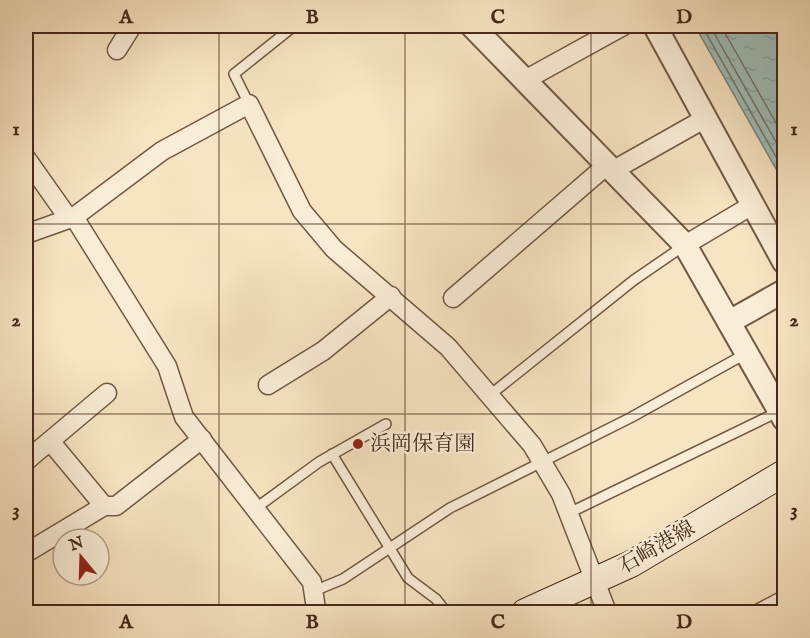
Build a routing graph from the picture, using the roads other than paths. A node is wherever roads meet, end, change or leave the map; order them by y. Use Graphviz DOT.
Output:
graph roads {
  1 [pos="132,26"];
  2 [pos="294,26"];
  3 [pos="472,26"];
  4 [pos="623,26"];
  5 [pos="655,26"];
  6 [pos="117,50"];
  7 [pos="525,81"];
  8 [pos="249,104"];
  9 [pos="706,118"];
  10 [pos="26,158"];
  11 [pos="610,168"];
  12 [pos="754,204"];
  13 [pos="72,218"];
  14 [pos="26,234"];
  15 [pos="685,245"];
  16 [pos="784,262"];
  17 [pos="784,291"];
  18 [pos="391,296"];
  19 [pos="453,298"];
  20 [pos="729,322"];
  21 [pos="747,353"];
  22 [pos="268,385"];
  23 [pos="107,393"];
  24 [pos="489,395"];
  25 [pos="782,415"];
  26 [pos="386,424"];
  27 [pos="202,439"];
  28 [pos="50,441"];
  29 [pos="332,454"];
  30 [pos="26,461"];
  31 [pos="542,462"];
  32 [pos="784,473"];
  33 [pos="104,506"];
  34 [pos="256,508"];
  35 [pos="569,513"];
  36 [pos="389,548"];
  37 [pos="26,553"];
  38 [pos="594,583"];
  39 [pos="314,591"];
  40 [pos="784,595"];
  41 [pos="314,612"];
  42 [pos="446,612"];
  43 [pos="525,612"];
  44 [pos="607,612"];
  45 [pos="752,612"];
  1 -- 6 [label="street"];
  2 -- 8 [label="lane"];
  3 -- 7 [label="street"];
  4 -- 7 [label="street"];
  5 -- 9 [label="street"];
  7 -- 11 [label="street"];
  8 -- 13 [label="street"];
  8 -- 18 [label="street"];
  9 -- 11 [label="street"];
  9 -- 12 [label="street"];
  10 -- 13 [label="street"];
  11 -- 15 [label="street"];
  11 -- 19 [label="street"];
  12 -- 15 [label="street"];
  12 -- 16 [label="street"];
  13 -- 14 [label="street"];
  13 -- 27 [label="street"];
  15 -- 20 [label="street"];
  15 -- 24 [label="lane"];
  17 -- 20 [label="street"];
  18 -- 22 [label="street"];
  18 -- 24 [label="street"];
  20 -- 21 [label="street"];
  21 -- 25 [label="street"];
  21 -- 31 [label="lane"];
  23 -- 28 [label="street"];
  24 -- 31 [label="street"];
  25 -- 35 [label="lane"];
  26 -- 29 [label="lane"];
  27 -- 33 [label="street"];
  27 -- 34 [label="street"];
  28 -- 30 [label="street"];
  28 -- 33 [label="street"];
  29 -- 34 [label="lane"];
  29 -- 36 [label="lane"];
  31 -- 35 [label="street"];
  31 -- 36 [label="lane"];
  32 -- 38 [label="main road, 石崎港線"];
  33 -- 37 [label="street"];
  34 -- 39 [label="street"];
  35 -- 38 [label="street"];
  36 -- 39 [label="lane"];
  36 -- 42 [label="lane"];
  38 -- 43 [label="main road, 石崎港線"];
  38 -- 44 [label="street"];
  39 -- 41 [label="street"];
  40 -- 45 [label="lane"];
}
